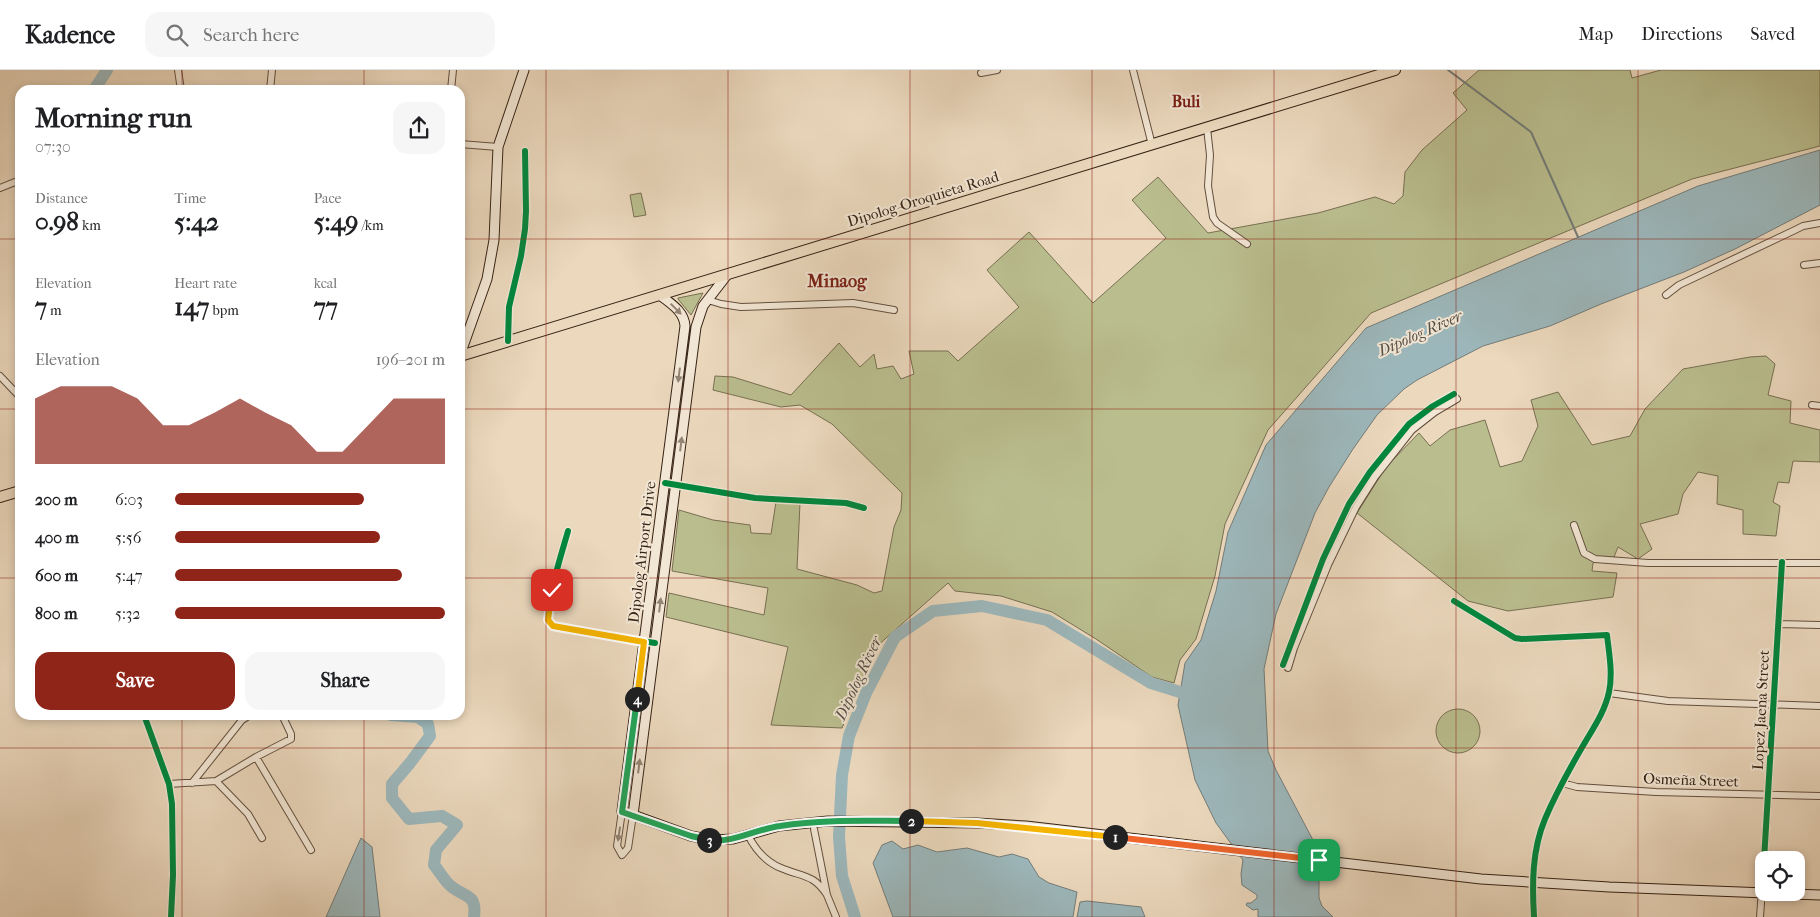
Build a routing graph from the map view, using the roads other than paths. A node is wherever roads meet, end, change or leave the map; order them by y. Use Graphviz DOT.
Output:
graph roads {
  1 [pos="178,70"];
  2 [pos="272,70"];
  3 [pos="453,70"];
  4 [pos="524,70"];
  5 [pos="997,70"];
  6 [pos="1133,70"];
  7 [pos="1396,70"];
  8 [pos="981,73"];
  9 [pos="180,85"];
  10 [pos="270,85"];
  11 [pos="452,85"];
  12 [pos="1207,128"];
  13 [pos="465,144"];
  14 [pos="1152,145"];
  15 [pos="498,147"];
  16 [pos="525,152"];
  17 [pos="15,182"];
  18 [pos="0,188"];
  19 [pos="1820,223"];
  20 [pos="1247,244"];
  21 [pos="1820,264"];
  22 [pos="1804,265"];
  23 [pos="727,275"];
  24 [pos="660,295"];
  25 [pos="1666,295"];
  26 [pos="708,300"];
  27 [pos="894,310"];
  28 [pos="686,326"];
  29 [pos="696,327"];
  30 [pos="508,341"];
  31 [pos="465,342"];
  32 [pos="465,354"];
  33 [pos="0,376"];
  34 [pos="15,392"];
  35 [pos="1455,397"];
  36 [pos="1812,405"];
  37 [pos="1820,406"];
  38 [pos="665,482"];
  39 [pos="676,484"];
  40 [pos="15,494"];
  41 [pos="0,497"];
  42 [pos="864,508"];
  43 [pos="1574,524"];
  44 [pos="568,532"];
  45 [pos="1782,562"];
  46 [pos="1820,563"];
  47 [pos="1454,601"];
  48 [pos="1778,624"];
  49 [pos="1820,625"];
  50 [pos="644,642"];
  51 [pos="655,644"];
  52 [pos="1286,667"];
  53 [pos="1609,693"];
  54 [pos="1774,704"];
  55 [pos="1820,706"];
  56 [pos="146,720"];
  57 [pos="242,720"];
  58 [pos="284,720"];
  59 [pos="256,756"];
  60 [pos="216,781"];
  61 [pos="192,783"];
  62 [pos="1562,783"];
  63 [pos="169,784"];
  64 [pos="1768,794"];
  65 [pos="1820,796"];
  66 [pos="622,812"];
  67 [pos="632,815"];
  68 [pos="814,829"];
  69 [pos="748,834"];
  70 [pos="262,838"];
  71 [pos="311,850"];
  72 [pos="1765,851"];
  73 [pos="1532,883"];
  74 [pos="1755,893"];
  75 [pos="1805,894"];
  76 [pos="827,895"];
  77 [pos="1820,895"];
  78 [pos="1761,901"];
  79 [pos="171,917"];
  80 [pos="836,917"];
  81 [pos="1534,917"];
  82 [pos="1760,917"];
  1 -- 9 [label="street"];
  2 -- 10 [label="street"];
  3 -- 11 [label="street"];
  4 -- 15 [label="main road"];
  5 -- 8 [label="street"];
  6 -- 14 [label="street"];
  7 -- 12 [label="highway, Dipolog-Oroquieta Road"];
  12 -- 14 [label="highway, Dipolog-Oroquieta Road"];
  12 -- 20 [label="street"];
  13 -- 15 [label="street"];
  14 -- 23 [label="highway, Dipolog-Oroquieta Road"];
  15 -- 31 [label="main road"];
  16 -- 30 [label="street"];
  17 -- 18 [label="street"];
  19 -- 25 [label="street"];
  21 -- 22 [label="street"];
  23 -- 24 [label="highway, Dipolog-Oroquieta Road"];
  23 -- 26 [label="main road, Dipolog Airport Drive"];
  24 -- 28 [label="main road, one-way"];
  24 -- 30 [label="highway, Dipolog-Oroquieta Road"];
  26 -- 27 [label="street"];
  26 -- 29 [label="main road, Dipolog Airport Drive"];
  28 -- 29 [label="main road"];
  28 -- 38 [label="main road, Dipolog Airport Drive, one-way"];
  39 -- 29 [label="main road, Dipolog Airport Drive, one-way"];
  30 -- 32 [label="highway, Dipolog-Oroquieta Road"];
  33 -- 34 [label="street"];
  35 -- 52 [label="street"];
  36 -- 37 [label="street"];
  38 -- 39 [label="street"];
  38 -- 50 [label="main road, Dipolog Airport Drive"];
  39 -- 42 [label="street"];
  51 -- 39 [label="main road, Dipolog Airport Drive, one-way"];
  40 -- 41 [label="highway"];
  43 -- 45 [label="street"];
  44 -- 50 [label="street"];
  45 -- 46 [label="street"];
  45 -- 48 [label="street, Lopez Jaena Street"];
  47 -- 53 [label="street"];
  48 -- 49 [label="street"];
  48 -- 54 [label="street, Lopez Jaena Street"];
  50 -- 51 [label="street"];
  50 -- 66 [label="main road, Dipolog Airport Drive"];
  67 -- 51 [label="main road, Dipolog Airport Drive, one-way"];
  53 -- 54 [label="street"];
  53 -- 62 [label="street"];
  54 -- 55 [label="street"];
  54 -- 64 [label="street, Lopez Jaena Street"];
  56 -- 63 [label="street"];
  57 -- 61 [label="street"];
  58 -- 59 [label="street"];
  59 -- 60 [label="street"];
  59 -- 71 [label="street"];
  60 -- 61 [label="street"];
  60 -- 70 [label="street"];
  61 -- 63 [label="street"];
  62 -- 64 [label="street, Osmeña Street"];
  62 -- 73 [label="street"];
  63 -- 79 [label="street"];
  64 -- 65 [label="street, Osmeña Street"];
  64 -- 72 [label="street, Lopez Jaena Street"];
  66 -- 67 [label="main road"];
  66 -- 67 [label="street, one-way"];
  67 -- 69 [label="main road"];
  68 -- 76 [label="street"];
  69 -- 73 [label="main road"];
  69 -- 76 [label="street"];
  73 -- 74 [label="main road"];
  73 -- 81 [label="street"];
  75 -- 77 [label="main road"];
  76 -- 80 [label="street"];
  78 -- 82 [label="street, Lopez Jaena Street"];
}
